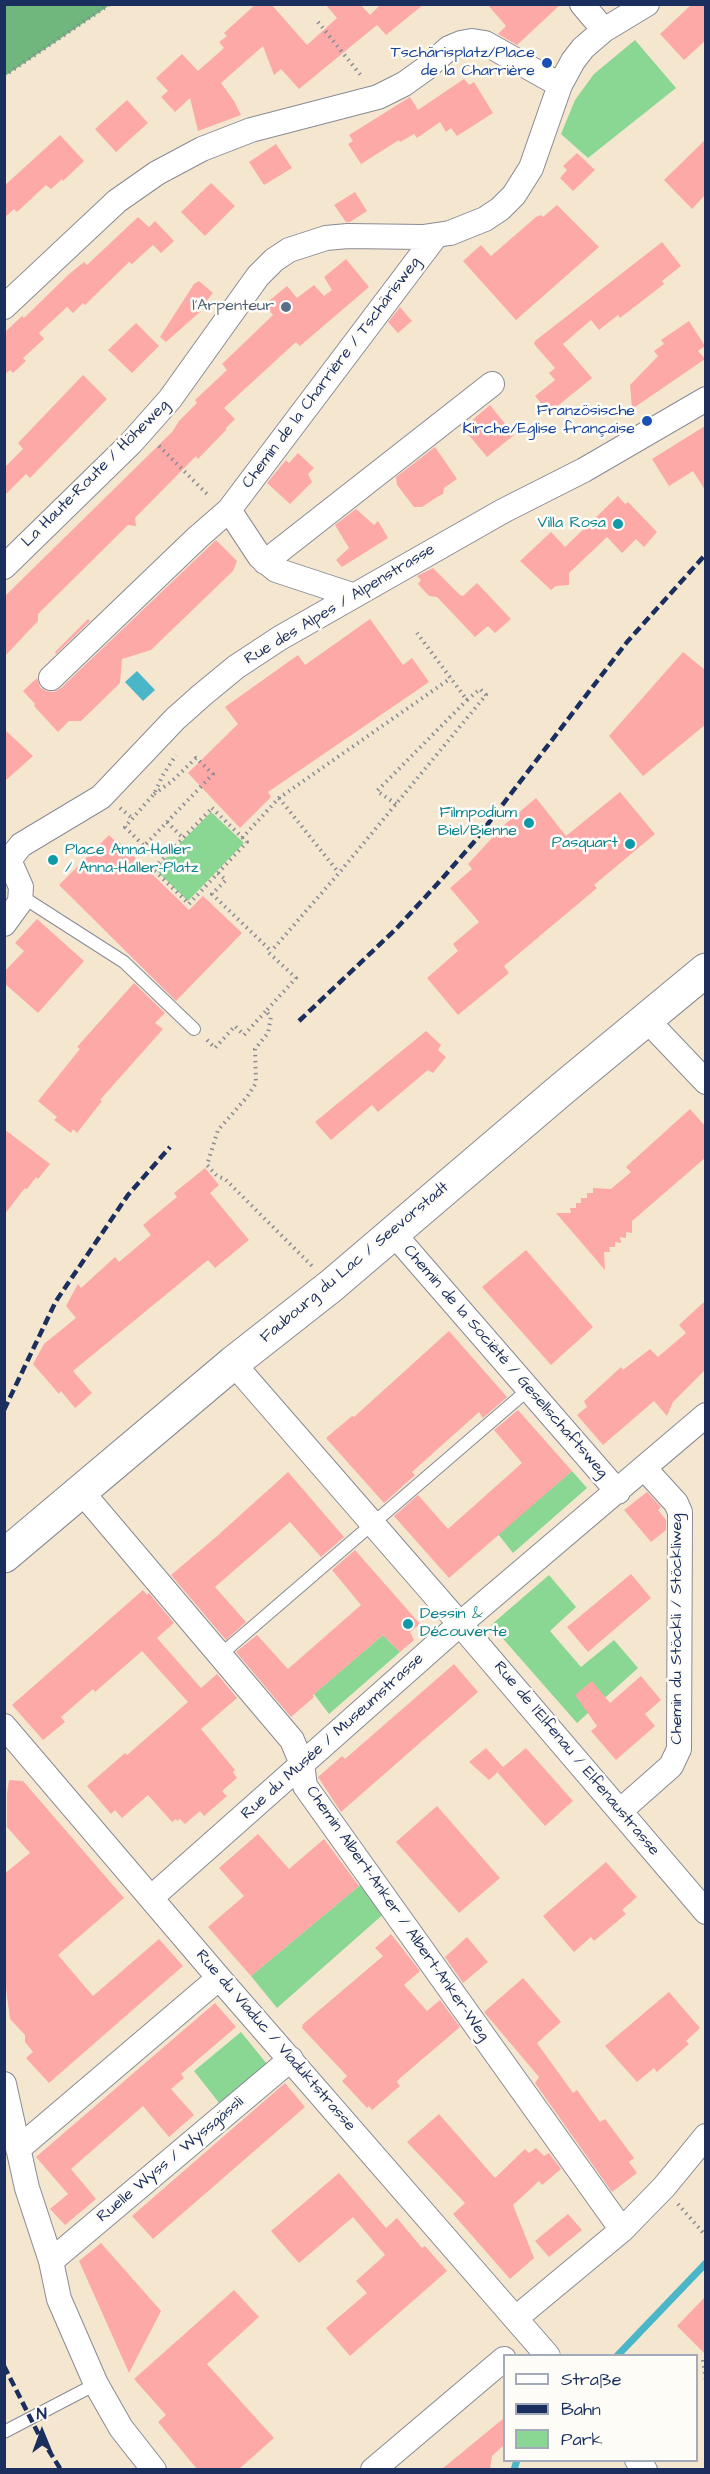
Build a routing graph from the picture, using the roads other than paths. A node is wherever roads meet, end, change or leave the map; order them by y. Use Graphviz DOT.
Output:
graph roads {
  1 [pos="582,4"];
  2 [pos="647,4"];
  3 [pos="604,30"];
  4 [pos="560,85"];
  5 [pos="435,237"];
  6 [pos="4,307"];
  7 [pos="492,384"];
  8 [pos="705,399"];
  9 [pos="229,510"];
  10 [pos="265,562"];
  11 [pos="4,567"];
  12 [pos="352,595"];
  13 [pos="51,678"];
  14 [pos="7,860"];
  15 [pos="21,896"];
  16 [pos="4,924"];
  17 [pos="705,970"];
  18 [pos="646,1019"];
  19 [pos="194,1029"];
  20 [pos="705,1082"];
  21 [pos="393,1233"];
  22 [pos="233,1363"];
  23 [pos="528,1389"];
  24 [pos="705,1415"];
  25 [pos="645,1469"];
  26 [pos="81,1491"];
  27 [pos="618,1492"];
  28 [pos="373,1524"];
  29 [pos="4,1556"];
  30 [pos="460,1624"];
  31 [pos="219,1656"];
  32 [pos="4,1726"];
  33 [pos="302,1764"];
  34 [pos="620,1811"];
  35 [pos="152,1897"];
  36 [pos="705,1912"];
  37 [pos="219,1978"];
  38 [pos="291,2059"];
  39 [pos="4,2084"];
  40 [pos="705,2136"];
  41 [pos="18,2149"];
  42 [pos="622,2230"];
  43 [pos="51,2261"];
  44 [pos="524,2327"];
  45 [pos="509,2354"];
  46 [pos="547,2354"];
  47 [pos="503,2360"];
  48 [pos="96,2384"];
  49 [pos="4,2432"];
  50 [pos="154,2469"];
  51 [pos="373,2469"];
  1 -- 3 [label="street"];
  2 -- 3 [label="street, La Haute-Route / Höheweg"];
  3 -- 4 [label="street, La Haute-Route / Höheweg"];
  4 -- 5 [label="street, La Haute-Route / Höheweg"];
  4 -- 6 [label="street"];
  5 -- 9 [label="street, Chemin de la Charrière / Tschärisweg"];
  5 -- 11 [label="street, La Haute-Route / Höheweg"];
  7 -- 10 [label="street"];
  8 -- 12 [label="street, Rue des Alpes / Alpenstrasse"];
  9 -- 10 [label="street"];
  9 -- 13 [label="street, Chemin de la Charrière / Tschärisweg"];
  10 -- 12 [label="street"];
  12 -- 14 [label="street, Rue des Alpes / Alpenstrasse"];
  14 -- 15 [label="street, Rue des Alpes / Alpenstrasse"];
  15 -- 16 [label="street"];
  15 -- 19 [label="lane"];
  17 -- 18 [label="main road, Faubourg du Lac / Seevorstadt"];
  18 -- 20 [label="street"];
  18 -- 21 [label="main road, Faubourg du Lac / Seevorstadt"];
  21 -- 22 [label="main road, Faubourg du Lac / Seevorstadt"];
  21 -- 23 [label="street, Chemin de la Société / Gesellschaftsweg"];
  22 -- 26 [label="main road, Faubourg du Lac / Seevorstadt"];
  22 -- 28 [label="street, Rue de l'Elfenau / Elfenaustrasse"];
  23 -- 27 [label="street, Chemin de la Société / Gesellschaftsweg"];
  23 -- 28 [label="lane"];
  24 -- 25 [label="street, Rue du Musée / Museumstrasse"];
  25 -- 27 [label="street, Rue du Musée / Museumstrasse"];
  25 -- 34 [label="street, Chemin du Stöckli / Stöckliweg"];
  26 -- 29 [label="main road, Faubourg du Lac / Seevorstadt"];
  26 -- 31 [label="street, Chemin Albert-Anker / Albert-Anker-Weg"];
  27 -- 30 [label="street, Rue du Musée / Museumstrasse"];
  28 -- 30 [label="street, Rue de l'Elfenau / Elfenaustrasse"];
  28 -- 31 [label="lane"];
  30 -- 33 [label="street, Rue du Musée / Museumstrasse"];
  30 -- 34 [label="street, Rue de l'Elfenau / Elfenaustrasse"];
  31 -- 33 [label="street, Chemin Albert-Anker / Albert-Anker-Weg"];
  32 -- 35 [label="street, Rue du Viaduc / Viaduktstrasse"];
  33 -- 35 [label="street, Rue du Musée / Museumstrasse"];
  33 -- 42 [label="street, Chemin Albert-Anker / Albert-Anker-Weg"];
  34 -- 36 [label="street, Rue de l'Elfenau / Elfenaustrasse"];
  35 -- 37 [label="street, Rue du Viaduc / Viaduktstrasse"];
  37 -- 38 [label="street, Rue du Viaduc / Viaduktstrasse"];
  37 -- 41 [label="street"];
  38 -- 43 [label="street, Ruelle Wyss / Wyssgässli"];
  38 -- 44 [label="street, Rue du Viaduc / Viaduktstrasse"];
  39 -- 41 [label="street"];
  40 -- 42 [label="street"];
  41 -- 43 [label="street"];
  42 -- 44 [label="street"];
  43 -- 48 [label="street"];
  44 -- 45 [label="street"];
  44 -- 46 [label="street, Rue du Viaduc / Viaduktstrasse"];
  47 -- 51 [label="street"];
  48 -- 49 [label="lane"];
  48 -- 50 [label="street"];
}
